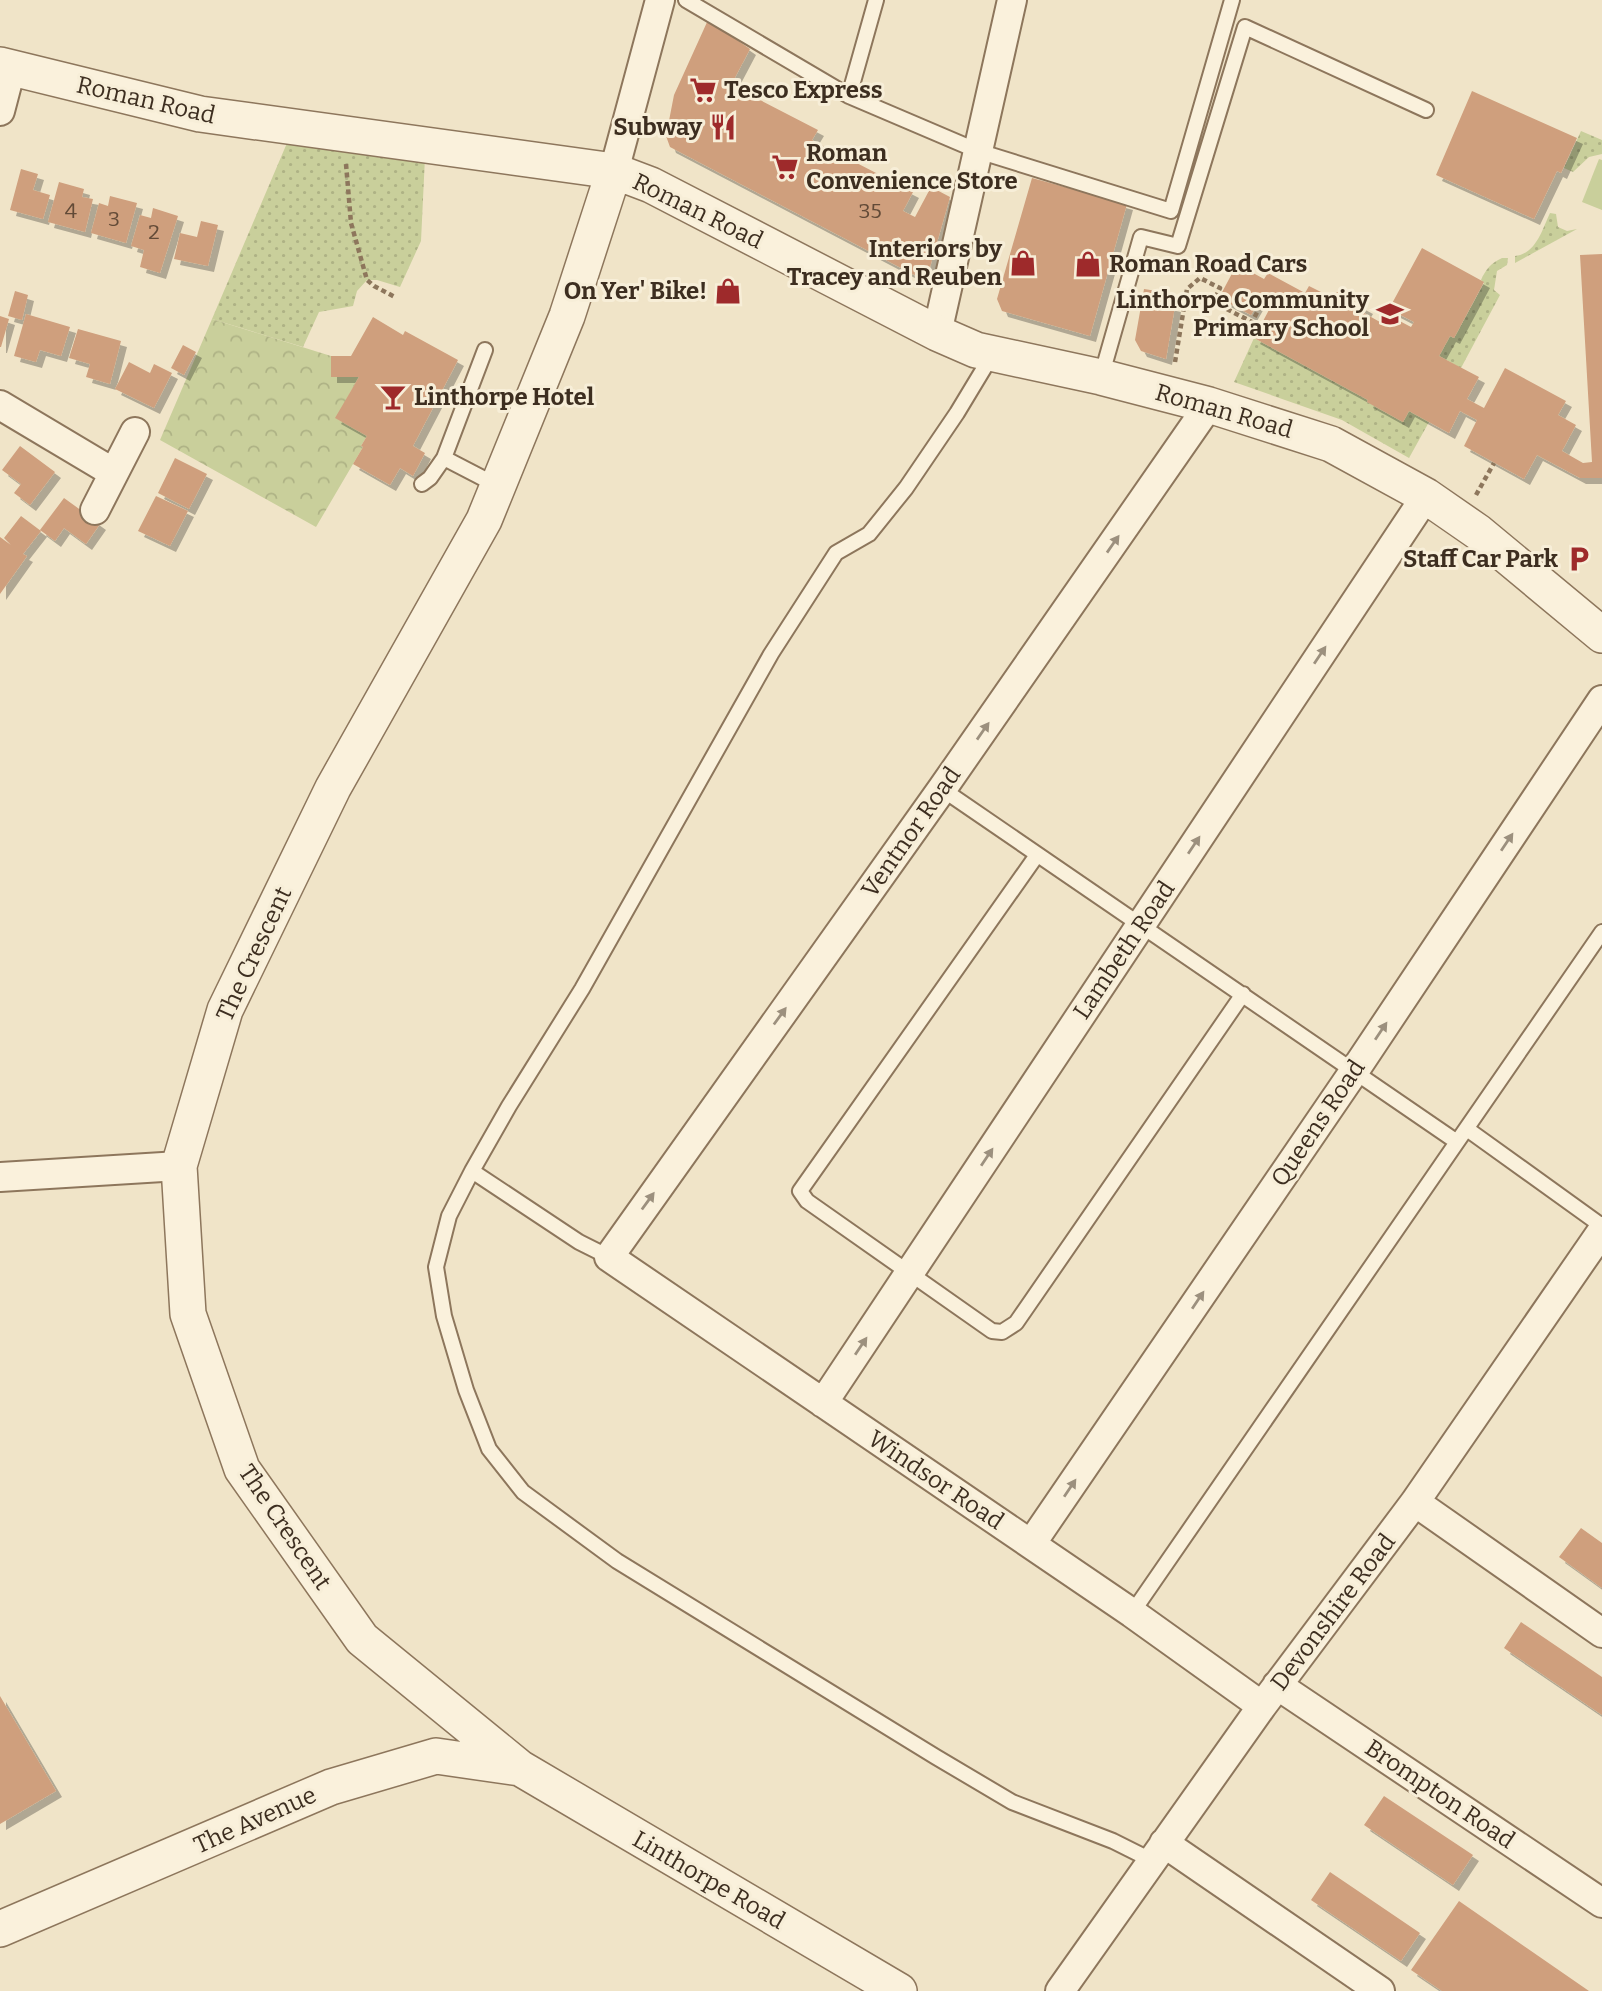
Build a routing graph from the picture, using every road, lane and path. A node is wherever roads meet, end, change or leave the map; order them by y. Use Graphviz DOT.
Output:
graph roads {
  1 [pos="660,0"];
  2 [pos="686,0"];
  3 [pos="876,0"];
  4 [pos="1012,0"];
  5 [pos="1233,0"];
  6 [pos="5,67"];
  7 [pos="849,96"];
  8 [pos="1426,110"];
  9 [pos="0,111"];
  10 [pos="978,151"];
  11 [pos="346,162"];
  12 [pos="614,171"];
  13 [pos="395,298"];
  14 [pos="1262,303"];
  15 [pos="937,332"];
  16 [pos="485,350"];
  17 [pos="993,354"];
  18 [pos="1175,362"];
  19 [pos="1101,377"];
  20 [pos="1209,405"];
  21 [pos="4,417"];
  22 [pos="135,432"];
  23 [pos="444,458"];
  24 [pos="1494,463"];
  25 [pos="114,473"];
  26 [pos="422,484"];
  27 [pos="498,486"];
  28 [pos="1426,496"];
  29 [pos="1476,496"];
  30 [pos="95,510"];
  31 [pos="1602,635"];
  32 [pos="1602,700"];
  33 [pos="942,789"];
  34 [pos="1037,855"];
  35 [pos="1140,926"];
  36 [pos="1602,932"];
  37 [pos="1243,994"];
  38 [pos="1355,1070"];
  39 [pos="1466,1129"];
  40 [pos="1458,1142"];
  41 [pos="179,1166"];
  42 [pos="472,1171"];
  43 [pos="0,1177"];
  44 [pos="1602,1228"];
  45 [pos="608,1257"];
  46 [pos="909,1274"];
  47 [pos="823,1403"];
  48 [pos="1415,1502"];
  49 [pos="1031,1544"];
  50 [pos="1132,1613"];
  51 [pos="1602,1633"];
  52 [pos="1270,1696"];
  53 [pos="520,1768"];
  54 [pos="1158,1852"];
  55 [pos="1602,1903"];
  56 [pos="0,1929"];
  57 [pos="898,1991"];
  58 [pos="1060,1991"];
  59 [pos="1380,1991"];
  1 -- 12 [label="street"];
  2 -- 7 [label="lane"];
  3 -- 7 [label="lane"];
  4 -- 10 [label="street"];
  5 -- 10 [label="lane"];
  6 -- 9 [label="street"];
  6 -- 12 [label="street, Roman Road"];
  7 -- 10 [label="lane"];
  8 -- 19 [label="lane"];
  10 -- 15 [label="street"];
  11 -- 13 [label="path"];
  12 -- 15 [label="street, Roman Road"];
  12 -- 27 [label="street, The Crescent"];
  14 -- 18 [label="path"];
  15 -- 17 [label="street, Roman Road"];
  16 -- 23 [label="lane"];
  17 -- 19 [label="street, Roman Road"];
  17 -- 42 [label="lane"];
  19 -- 20 [label="street, Roman Road"];
  20 -- 28 [label="street, Roman Road"];
  33 -- 20 [label="street, Ventnor Road, one-way"];
  21 -- 25 [label="street"];
  22 -- 25 [label="street"];
  23 -- 26 [label="lane"];
  23 -- 27 [label="lane"];
  24 -- 29 [label="path"];
  25 -- 30 [label="street"];
  27 -- 41 [label="street, The Crescent"];
  28 -- 31 [label="street, Roman Road"];
  35 -- 28 [label="street, Lambeth Road, one-way"];
  38 -- 32 [label="street, Queens Road, one-way"];
  33 -- 34 [label="lane"];
  45 -- 33 [label="street, Ventnor Road, one-way"];
  34 -- 35 [label="lane"];
  34 -- 46 [label="lane"];
  35 -- 37 [label="lane"];
  46 -- 35 [label="street, Lambeth Road, one-way"];
  36 -- 39 [label="lane"];
  37 -- 38 [label="lane"];
  37 -- 46 [label="lane"];
  38 -- 40 [label="lane"];
  49 -- 38 [label="street, Queens Road, one-way"];
  39 -- 40 [label="lane"];
  39 -- 44 [label="lane"];
  40 -- 50 [label="lane"];
  41 -- 43 [label="street"];
  41 -- 53 [label="street, The Crescent"];
  42 -- 45 [label="lane"];
  42 -- 54 [label="lane"];
  44 -- 48 [label="street, Devonshire Road"];
  45 -- 47 [label="street, Windsor Road"];
  47 -- 46 [label="street, Lambeth Road, one-way"];
  47 -- 49 [label="street, Windsor Road"];
  48 -- 51 [label="street"];
  48 -- 52 [label="street, Devonshire Road"];
  49 -- 50 [label="street, Windsor Road"];
  50 -- 52 [label="street, Windsor Road"];
  52 -- 54 [label="street, Devonshire Road"];
  52 -- 55 [label="street, Brompton Road"];
  53 -- 56 [label="street, The Avenue"];
  53 -- 57 [label="street, Linthorpe Road"];
  54 -- 58 [label="street, Devonshire Road"];
  54 -- 59 [label="street"];
}
